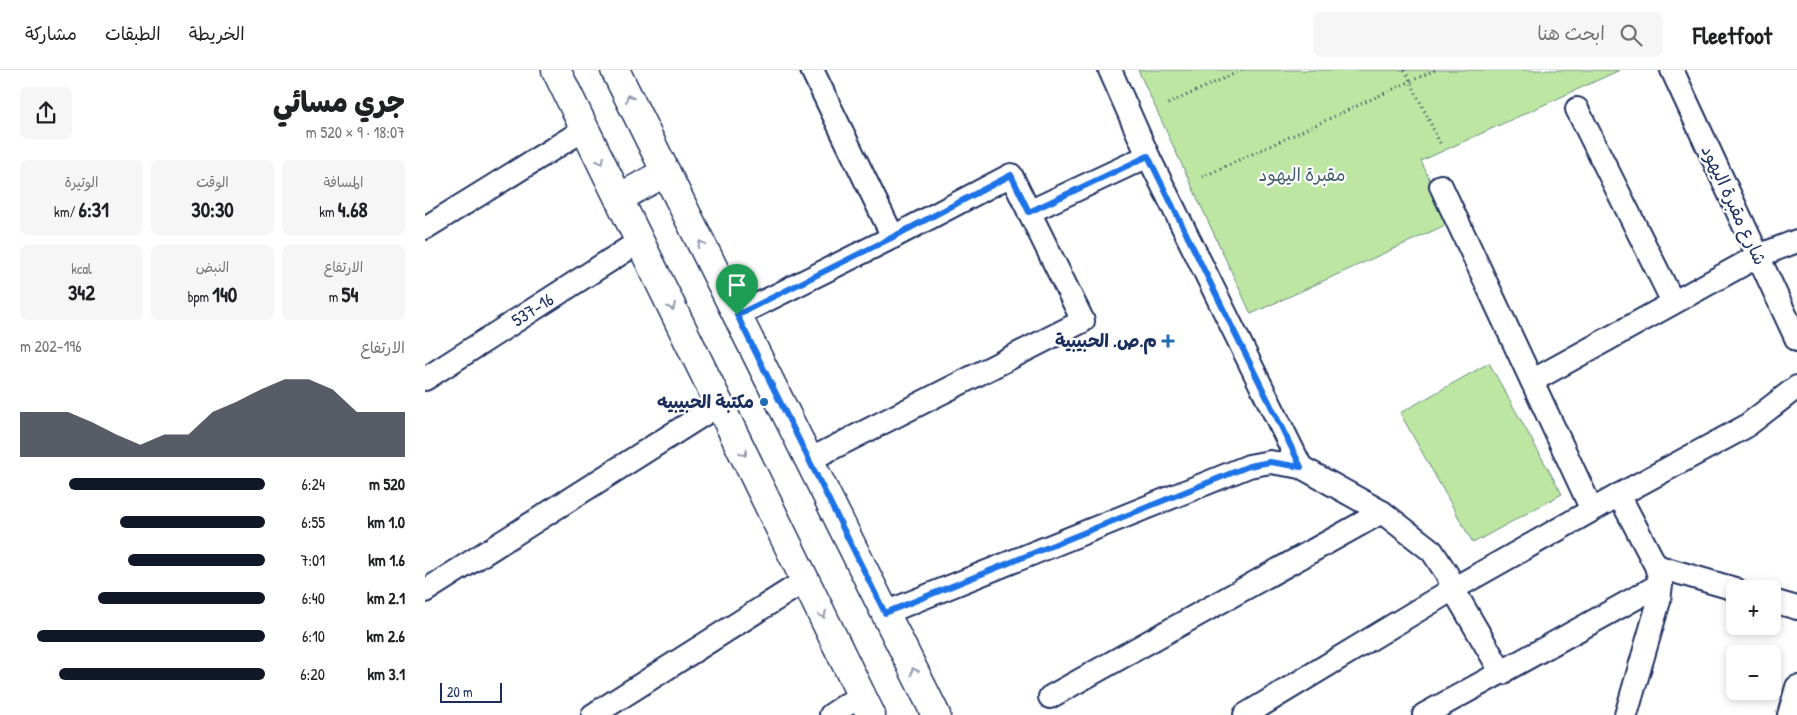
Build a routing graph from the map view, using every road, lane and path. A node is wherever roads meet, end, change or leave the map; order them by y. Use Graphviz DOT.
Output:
graph roads {
  1 [pos="556,70"];
  2 [pos="615,70"];
  3 [pos="812,70"];
  4 [pos="1110,70"];
  5 [pos="1242,70"];
  6 [pos="1405,70"];
  7 [pos="1435,70"];
  8 [pos="1672,70"];
  9 [pos="1411,81"];
  10 [pos="1168,104"];
  11 [pos="1577,109"];
  12 [pos="585,128"];
  13 [pos="1440,143"];
  14 [pos="1148,156"];
  15 [pos="666,172"];
  16 [pos="1202,177"];
  17 [pos="1441,186"];
  18 [pos="619,198"];
  19 [pos="1029,212"];
  20 [pos="425,228"];
  21 [pos="893,237"];
  22 [pos="640,241"];
  23 [pos="1797,241"];
  24 [pos="1757,256"];
  25 [pos="1673,302"];
  26 [pos="737,315"];
  27 [pos="1797,340"];
  28 [pos="425,379"];
  29 [pos="1532,381"];
  30 [pos="1797,387"];
  31 [pos="720,404"];
  32 [pos="809,460"];
  33 [pos="1301,467"];
  34 [pos="1619,495"];
  35 [pos="1593,510"];
  36 [pos="1381,512"];
  37 [pos="1659,575"];
  38 [pos="806,580"];
  39 [pos="1726,588"];
  40 [pos="1453,589"];
  41 [pos="425,591"];
  42 [pos="1781,603"];
  43 [pos="1797,608"];
  44 [pos="885,613"];
  45 [pos="1502,673"];
  46 [pos="1050,697"];
  47 [pos="866,705"];
  48 [pos="1451,708"];
  49 [pos="593,715"];
  50 [pos="831,715"];
  51 [pos="936,715"];
  52 [pos="1245,715"];
  53 [pos="1424,715"];
  54 [pos="1626,715"];
  1 -- 12 [label="street"];
  15 -- 2 [label="street, one-way"];
  3 -- 21 [label="street"];
  4 -- 14 [label="street"];
  5 -- 10 [label="path"];
  6 -- 9 [label="path"];
  7 -- 9 [label="path"];
  8 -- 24 [label="street, شارع مقبرة اليهود"];
  9 -- 13 [label="path"];
  9 -- 16 [label="path"];
  11 -- 25 [label="street"];
  12 -- 18 [label="street, one-way"];
  12 -- 20 [label="street"];
  14 -- 19 [label="street"];
  14 -- 33 [label="street"];
  15 -- 18 [label="street"];
  26 -- 15 [label="street, one-way"];
  17 -- 29 [label="street"];
  18 -- 22 [label="street"];
  19 -- 21 [label="street"];
  19 -- 32 [label="street"];
  21 -- 26 [label="street"];
  22 -- 28 [label="street, 537-16"];
  22 -- 31 [label="street, one-way"];
  23 -- 24 [label="street"];
  24 -- 25 [label="street"];
  24 -- 27 [label="street, شارع مقبرة اليهود"];
  25 -- 29 [label="street"];
  26 -- 32 [label="street"];
  29 -- 35 [label="street"];
  30 -- 34 [label="street"];
  31 -- 38 [label="street, one-way"];
  31 -- 41 [label="street"];
  32 -- 44 [label="street"];
  33 -- 36 [label="street"];
  33 -- 44 [label="street"];
  34 -- 35 [label="street"];
  34 -- 37 [label="street"];
  35 -- 40 [label="street"];
  36 -- 40 [label="street"];
  36 -- 46 [label="street"];
  37 -- 39 [label="street"];
  37 -- 45 [label="street"];
  37 -- 54 [label="street"];
  38 -- 47 [label="street, one-way"];
  38 -- 49 [label="street"];
  40 -- 45 [label="street"];
  40 -- 52 [label="street"];
  42 -- 43 [label="street"];
  51 -- 44 [label="street, one-way"];
  45 -- 48 [label="street"];
  47 -- 50 [label="street"];
  48 -- 53 [label="street"];
}
